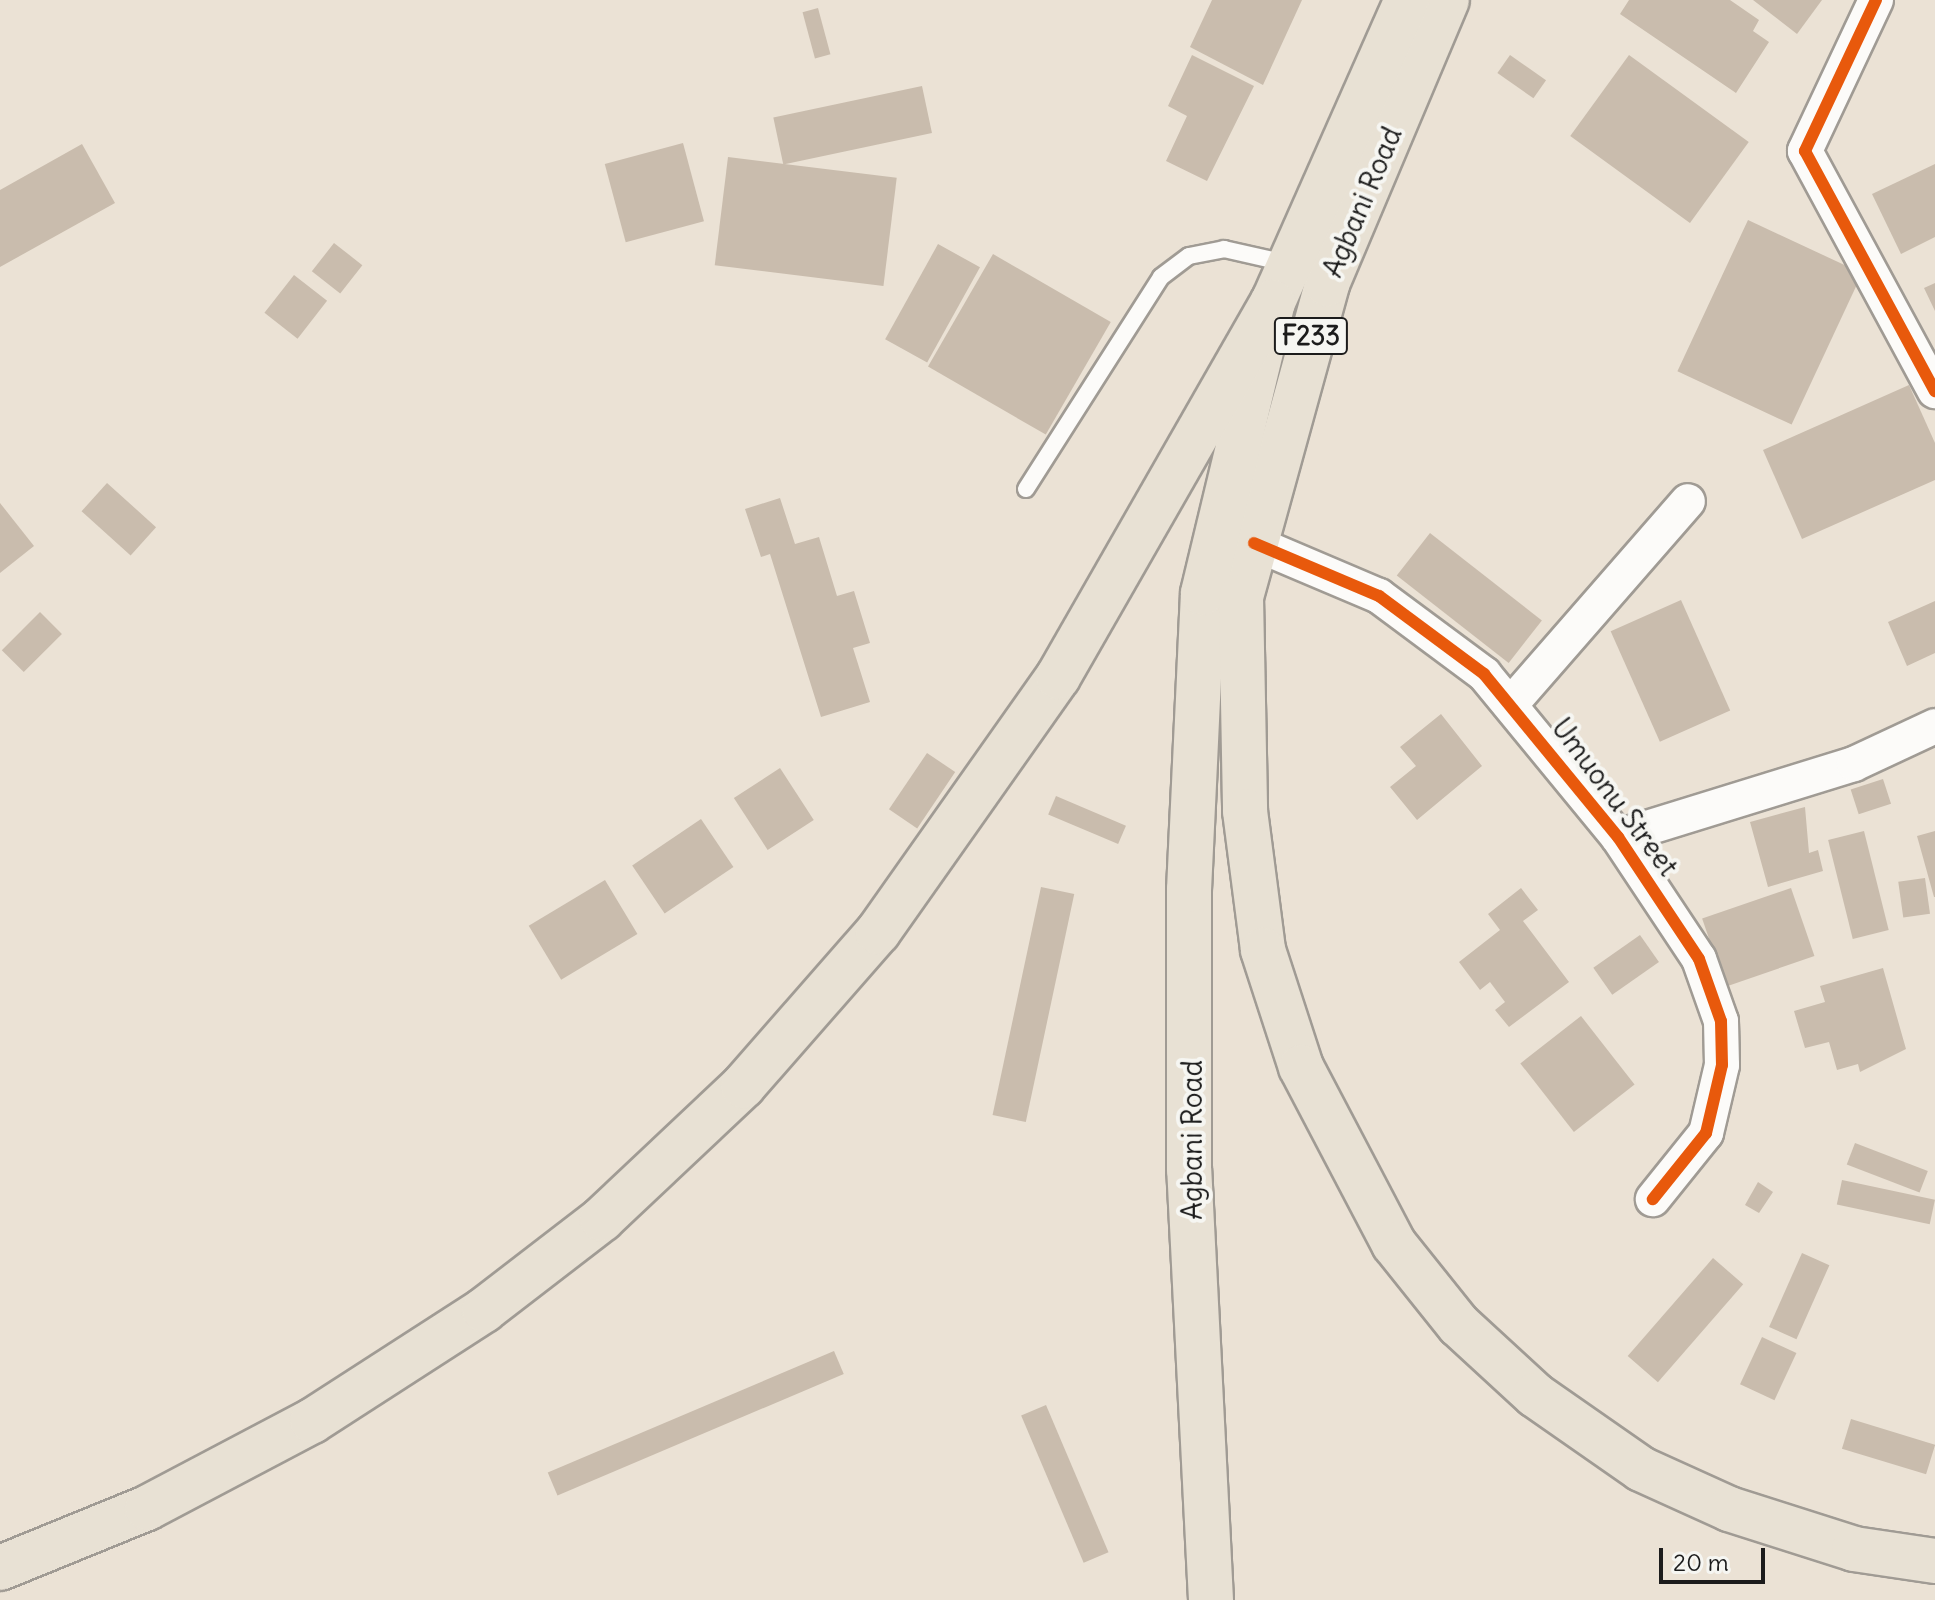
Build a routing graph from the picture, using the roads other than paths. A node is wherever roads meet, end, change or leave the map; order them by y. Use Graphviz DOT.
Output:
graph roads {
  1 [pos="1407,0"];
  2 [pos="1447,0"];
  3 [pos="1876,0"];
  4 [pos="1280,283"];
  5 [pos="1327,284"];
  6 [pos="1935,391"];
  7 [pos="1026,489"];
  8 [pos="1688,501"];
  9 [pos="1254,543"];
  10 [pos="1241,597"];
  11 [pos="1199,680"];
  12 [pos="1511,704"];
  13 [pos="1935,726"];
  14 [pos="1618,837"];
  15 [pos="1653,1199"];
  16 [pos="1935,1561"];
  17 [pos="0,1568"];
  18 [pos="1211,1600"];
  1 -- 4 [label="main road, Agbani Road / F233"];
  2 -- 5 [label="main road, Agbani Road / F233"];
  3 -- 6 [label="street"];
  4 -- 5 [label="lane"];
  4 -- 7 [label="lane"];
  4 -- 11 [label="main road, Agbani Road / F233"];
  4 -- 17 [label="main road"];
  5 -- 9 [label="main road, Agbani Road / F233"];
  8 -- 12 [label="street"];
  9 -- 10 [label="main road, Agbani Road / F233"];
  9 -- 12 [label="street, Umuonu Street"];
  10 -- 11 [label="main road, Agbani Road / F233"];
  10 -- 16 [label="main road"];
  11 -- 18 [label="main road, Agbani Road"];
  12 -- 14 [label="street, Umuonu Street"];
  13 -- 14 [label="street, Umuonu Street"];
  14 -- 15 [label="street, Umuonu Street"];
}
